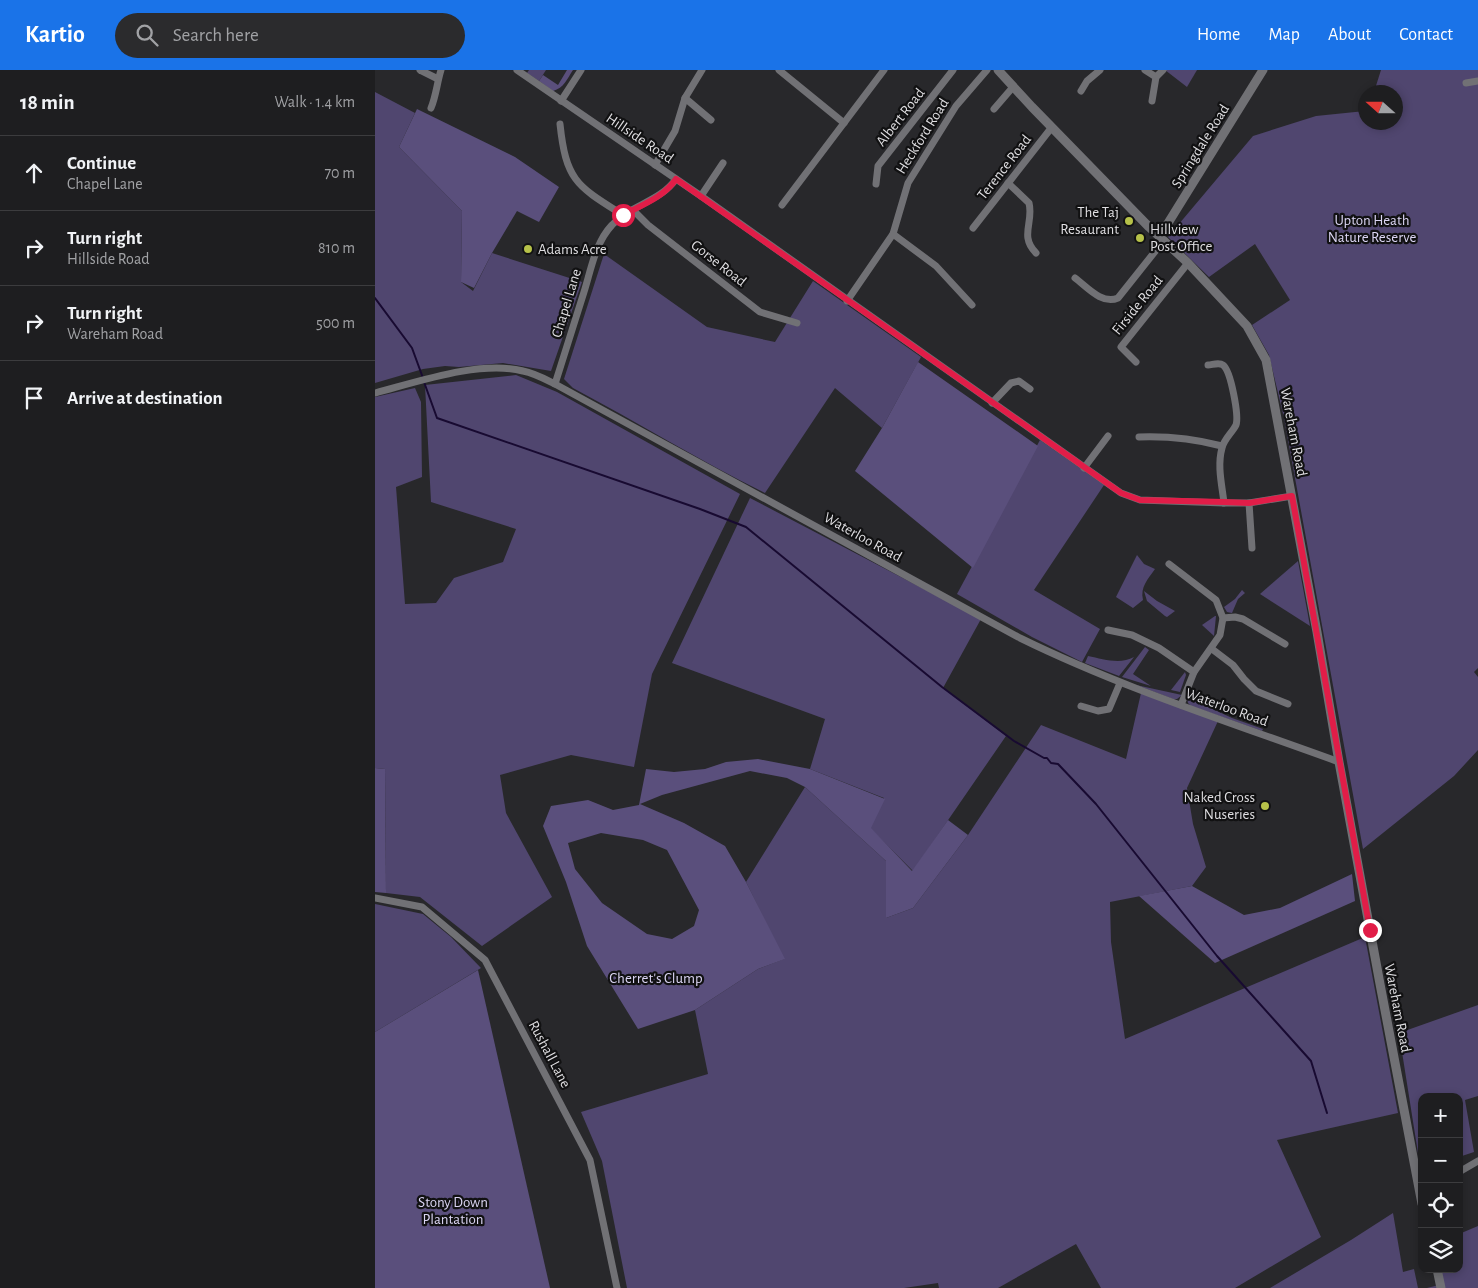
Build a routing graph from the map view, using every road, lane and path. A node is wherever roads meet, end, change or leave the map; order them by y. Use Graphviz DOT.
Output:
graph roads {
  1 [pos="420,70"];
  2 [pos="441,70"];
  3 [pos="517,70"];
  4 [pos="581,70"];
  5 [pos="702,70"];
  6 [pos="779,70"];
  7 [pos="884,70"];
  8 [pos="953,70"];
  9 [pos="987,70"];
  10 [pos="998,70"];
  11 [pos="1100,70"];
  12 [pos="1145,70"];
  13 [pos="1163,70"];
  14 [pos="1263,70"];
  15 [pos="1156,77"];
  16 [pos="438,79"];
  17 [pos="1478,81"];
  18 [pos="1466,83"];
  19 [pos="1013,87"];
  20 [pos="1081,91"];
  21 [pos="685,98"];
  22 [pos="561,100"];
  23 [pos="1152,101"];
  24 [pos="431,108"];
  25 [pos="994,110"];
  26 [pos="711,120"];
  27 [pos="844,123"];
  28 [pos="560,124"];
  29 [pos="1052,127"];
  30 [pos="723,163"];
  31 [pos="655,165"];
  32 [pos="676,179"];
  33 [pos="1008,183"];
  34 [pos="876,184"];
  35 [pos="701,196"];
  36 [pos="782,205"];
  37 [pos="633,210"];
  38 [pos="623,215"];
  39 [pos="974,224"];
  40 [pos="893,234"];
  41 [pos="1160,236"];
  42 [pos="1036,253"];
  43 [pos="1188,263"];
  44 [pos="1075,278"];
  45 [pos="847,301"];
  46 [pos="972,304"];
  47 [pos="797,323"];
  48 [pos="1136,362"];
  49 [pos="1208,365"];
  50 [pos="555,384"];
  51 [pos="1030,389"];
  52 [pos="375,393"];
  53 [pos="992,403"];
  54 [pos="1108,436"];
  55 [pos="1139,437"];
  56 [pos="1222,446"];
  57 [pos="1084,468"];
  58 [pos="1292,496"];
  59 [pos="1224,502"];
  60 [pos="1249,503"];
  61 [pos="1252,548"];
  62 [pos="1169,564"];
  63 [pos="1223,618"];
  64 [pos="1108,630"];
  65 [pos="1285,644"];
  66 [pos="1212,648"];
  67 [pos="1194,672"];
  68 [pos="1119,683"];
  69 [pos="1288,704"];
  70 [pos="1181,705"];
  71 [pos="1081,706"];
  72 [pos="1339,762"];
  73 [pos="375,898"];
  74 [pos="1478,1161"];
  75 [pos="1463,1170"];
  76 [pos="1419,1183"];
  77 [pos="1438,1273"];
  78 [pos="617,1288"];
  79 [pos="1441,1288"];
  1 -- 16 [label="street"];
  2 -- 16 [label="street"];
  3 -- 22 [label="street, Hillside Road"];
  4 -- 22 [label="street"];
  5 -- 21 [label="street"];
  6 -- 27 [label="street"];
  7 -- 27 [label="street"];
  8 -- 34 [label="street, Albert Road"];
  9 -- 40 [label="street, Heckford Road"];
  10 -- 19 [label="street, Wareham Road"];
  11 -- 20 [label="street"];
  12 -- 15 [label="street"];
  13 -- 15 [label="street"];
  14 -- 41 [label="street, Springdale Road"];
  15 -- 23 [label="street"];
  16 -- 24 [label="street"];
  17 -- 18 [label="street"];
  19 -- 25 [label="street"];
  19 -- 29 [label="street, Wareham Road"];
  21 -- 26 [label="street"];
  21 -- 31 [label="street"];
  22 -- 31 [label="street, Hillside Road"];
  27 -- 36 [label="street"];
  28 -- 38 [label="street"];
  29 -- 33 [label="street, Terence Road"];
  29 -- 41 [label="street, Wareham Road"];
  30 -- 35 [label="street"];
  31 -- 32 [label="street, Hillside Road"];
  32 -- 35 [label="street, Hillside Road"];
  32 -- 37 [label="street, Chapel Lane"];
  33 -- 39 [label="street, Terence Road"];
  33 -- 42 [label="street"];
  35 -- 45 [label="street, Hillside Road"];
  37 -- 38 [label="street, Chapel Lane"];
  37 -- 47 [label="street, Gorse Road"];
  38 -- 50 [label="street, Chapel Lane"];
  40 -- 45 [label="street, Heckford Road"];
  40 -- 46 [label="street"];
  41 -- 43 [label="street, Wareham Road"];
  41 -- 44 [label="street"];
  43 -- 48 [label="street, Firside Road"];
  43 -- 58 [label="street, Wareham Road"];
  45 -- 53 [label="street, Hillside Road"];
  49 -- 56 [label="street"];
  50 -- 52 [label="street, Waterloo Road"];
  50 -- 68 [label="street, Waterloo Road"];
  51 -- 53 [label="street"];
  53 -- 57 [label="street, Hillside Road"];
  54 -- 57 [label="street"];
  55 -- 56 [label="street"];
  56 -- 59 [label="street"];
  57 -- 59 [label="street, Hillside Road"];
  58 -- 60 [label="street, Hillside Road"];
  58 -- 72 [label="street, Wareham Road"];
  59 -- 60 [label="street, Hillside Road"];
  60 -- 61 [label="street"];
  62 -- 63 [label="street"];
  63 -- 65 [label="street"];
  63 -- 66 [label="street"];
  64 -- 67 [label="street"];
  66 -- 67 [label="street"];
  66 -- 69 [label="street"];
  67 -- 70 [label="street"];
  68 -- 70 [label="street, Waterloo Road"];
  68 -- 71 [label="street"];
  70 -- 72 [label="street, Waterloo Road"];
  72 -- 76 [label="street, Wareham Road"];
  73 -- 78 [label="street, Rushall Lane"];
  74 -- 75 [label="street"];
  77 -- 79 [label="street"];
}
